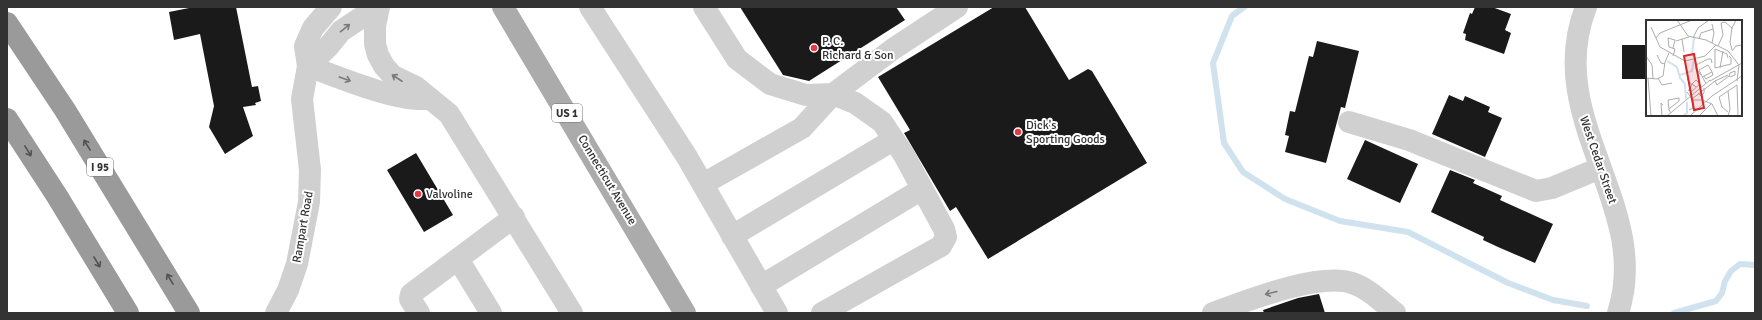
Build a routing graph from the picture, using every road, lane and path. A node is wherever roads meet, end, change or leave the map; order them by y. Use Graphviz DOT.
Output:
graph roads {
  1 [pos="378,7"];
  2 [pos="503,7"];
  3 [pos="590,7"];
  4 [pos="704,7"];
  5 [pos="957,7"];
  6 [pos="1586,7"];
  7 [pos="321,11"];
  8 [pos="7,23"];
  9 [pos="308,66"];
  10 [pos="833,94"];
  11 [pos="430,99"];
  12 [pos="7,119"];
  13 [pos="1349,122"];
  14 [pos="893,140"];
  15 [pos="1600,168"];
  16 [pos="702,184"];
  17 [pos="922,189"];
  18 [pos="514,217"];
  19 [pos="732,236"];
  20 [pos="458,259"];
  21 [pos="761,286"];
  22 [pos="409,307"];
  23 [pos="128,313"];
  24 [pos="189,313"];
  25 [pos="276,313"];
  26 [pos="491,313"];
  27 [pos="572,313"];
  28 [pos="685,313"];
  29 [pos="777,313"];
  30 [pos="822,313"];
  31 [pos="1213,313"];
  32 [pos="1395,313"];
  33 [pos="1618,313"];
  9 -- 1 [label="street, one-way"];
  11 -- 1 [label="street, one-way"];
  2 -- 28 [label="main road, Connecticut Avenue / US 1"];
  3 -- 16 [label="street"];
  4 -- 10 [label="street"];
  5 -- 10 [label="street"];
  6 -- 15 [label="street, West Cedar Street"];
  7 -- 9 [label="street, Rampart Road"];
  24 -- 8 [label="highway, I 95, one-way"];
  9 -- 11 [label="street, one-way"];
  9 -- 25 [label="street, Rampart Road"];
  10 -- 14 [label="street"];
  10 -- 16 [label="street"];
  11 -- 18 [label="street"];
  12 -- 23 [label="highway, one-way"];
  13 -- 15 [label="street"];
  14 -- 17 [label="street"];
  14 -- 19 [label="street"];
  15 -- 33 [label="street, West Cedar Street"];
  16 -- 19 [label="street"];
  17 -- 21 [label="street"];
  17 -- 30 [label="street"];
  18 -- 20 [label="street"];
  18 -- 27 [label="street"];
  19 -- 21 [label="street"];
  20 -- 22 [label="street"];
  20 -- 26 [label="street"];
  21 -- 29 [label="street"];
  32 -- 31 [label="street, one-way"];
}
